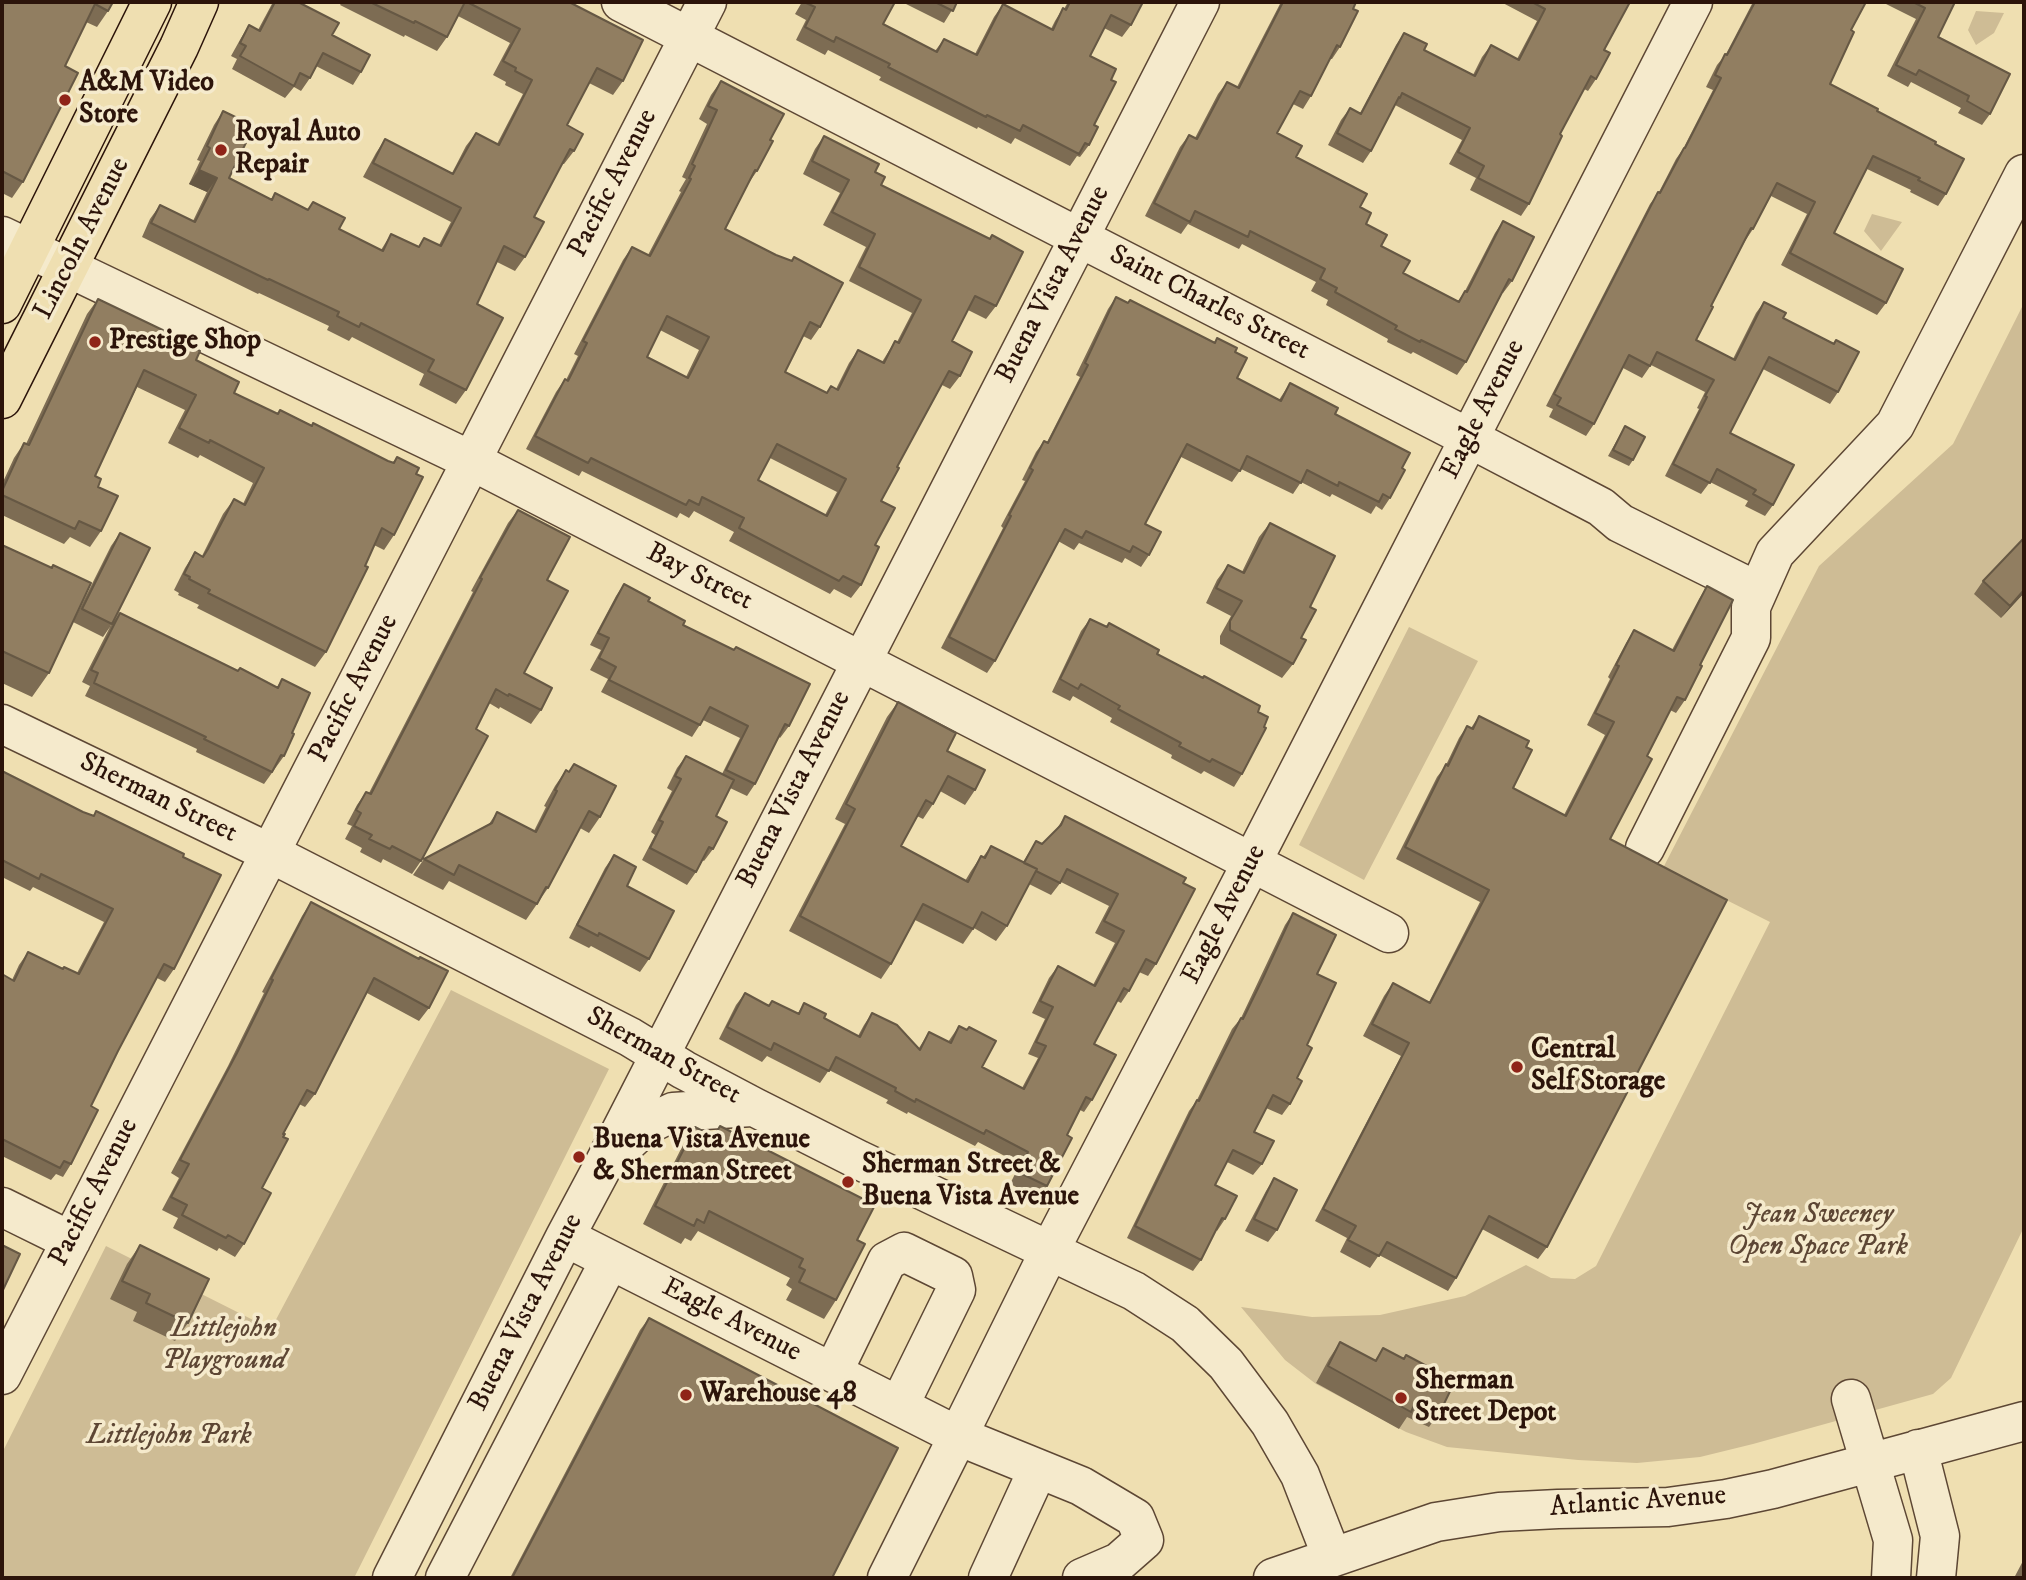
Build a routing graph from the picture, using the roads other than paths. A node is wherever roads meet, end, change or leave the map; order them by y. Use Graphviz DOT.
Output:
graph roads {
  1 [pos="152,2"];
  2 [pos="199,2"];
  3 [pos="621,2"];
  4 [pos="707,2"];
  5 [pos="1200,2"];
  6 [pos="1693,2"];
  7 [pos="690,36"];
  8 [pos="2024,174"];
  9 [pos="1079,236"];
  10 [pos="15,243"];
  11 [pos="68,269"];
  12 [pos="2,304"];
  13 [pos="2,400"];
  14 [pos="1469,438"];
  15 [pos="472,461"];
  16 [pos="1757,591"];
  17 [pos="861,661"];
  18 [pos="2,723"];
  19 [pos="1645,848"];
  20 [pos="270,853"];
  21 [pos="1252,862"];
  22 [pos="1389,933"];
  23 [pos="659,1055"];
  24 [pos="754,1107"];
  25 [pos="604,1164"];
  26 [pos="2,1207"];
  27 [pos="565,1237"];
  28 [pos="71,1241"];
  29 [pos="1050,1250"];
  30 [pos="610,1260"];
  31 [pos="833,1372"];
  32 [pos="2,1375"];
  33 [pos="1851,1399"];
  34 [pos="899,1406"];
  35 [pos="2024,1421"];
  36 [pos="958,1436"];
  37 [pos="1918,1449"];
  38 [pos="1869,1462"];
  39 [pos="1038,1469"];
  40 [pos="1332,1557"];
  41 [pos="392,1578"];
  42 [pos="445,1578"];
  43 [pos="887,1578"];
  44 [pos="988,1578"];
  45 [pos="1082,1578"];
  46 [pos="1273,1578"];
  47 [pos="1891,1578"];
  48 [pos="1936,1578"];
  1 -- 10 [label="main road, Lincoln Avenue"];
  2 -- 11 [label="main road, Lincoln Avenue"];
  3 -- 7 [label="street, Saint Charles Street"];
  4 -- 7 [label="street, Pacific Avenue"];
  5 -- 9 [label="street, Buena Vista Avenue"];
  6 -- 14 [label="street, Eagle Avenue"];
  7 -- 9 [label="street, Saint Charles Street"];
  7 -- 15 [label="street, Pacific Avenue"];
  8 -- 16 [label="street"];
  9 -- 14 [label="street, Saint Charles Street"];
  9 -- 17 [label="street, Buena Vista Avenue"];
  10 -- 11 [label="street, Bay Street"];
  10 -- 12 [label="main road, Lincoln Avenue"];
  11 -- 13 [label="main road, Lincoln Avenue"];
  11 -- 15 [label="street, Bay Street"];
  14 -- 16 [label="street, Saint Charles Street"];
  14 -- 21 [label="street, Eagle Avenue"];
  15 -- 17 [label="street, Bay Street"];
  15 -- 20 [label="street, Pacific Avenue"];
  16 -- 19 [label="street"];
  17 -- 21 [label="street, Bay Street"];
  17 -- 23 [label="street, Buena Vista Avenue"];
  18 -- 20 [label="street, Sherman Street"];
  20 -- 23 [label="street, Sherman Street"];
  20 -- 28 [label="street, Pacific Avenue"];
  21 -- 22 [label="street, Bay Street"];
  21 -- 29 [label="street, Eagle Avenue"];
  23 -- 24 [label="street, Sherman Street"];
  23 -- 25 [label="street, Buena Vista Avenue"];
  24 -- 25 [label="street"];
  24 -- 29 [label="street, Sherman Street"];
  25 -- 27 [label="street, Buena Vista Avenue"];
  26 -- 28 [label="street"];
  27 -- 30 [label="street, Eagle Avenue"];
  27 -- 41 [label="street, Buena Vista Avenue"];
  28 -- 32 [label="street, Pacific Avenue"];
  29 -- 36 [label="street, Eagle Avenue"];
  29 -- 40 [label="street, Sherman Street"];
  30 -- 31 [label="street, Eagle Avenue"];
  30 -- 42 [label="street"];
  31 -- 34 [label="street, Eagle Avenue"];
  31 -- 34 [label="street"];
  33 -- 38 [label="street"];
  34 -- 36 [label="street, Eagle Avenue"];
  35 -- 37 [label="street, Atlantic Avenue"];
  36 -- 39 [label="street"];
  36 -- 43 [label="street"];
  37 -- 38 [label="street, Atlantic Avenue"];
  37 -- 48 [label="street"];
  38 -- 40 [label="street, Atlantic Avenue"];
  38 -- 47 [label="street"];
  39 -- 44 [label="street"];
  39 -- 45 [label="street"];
  40 -- 46 [label="street, Atlantic Avenue"];
}
